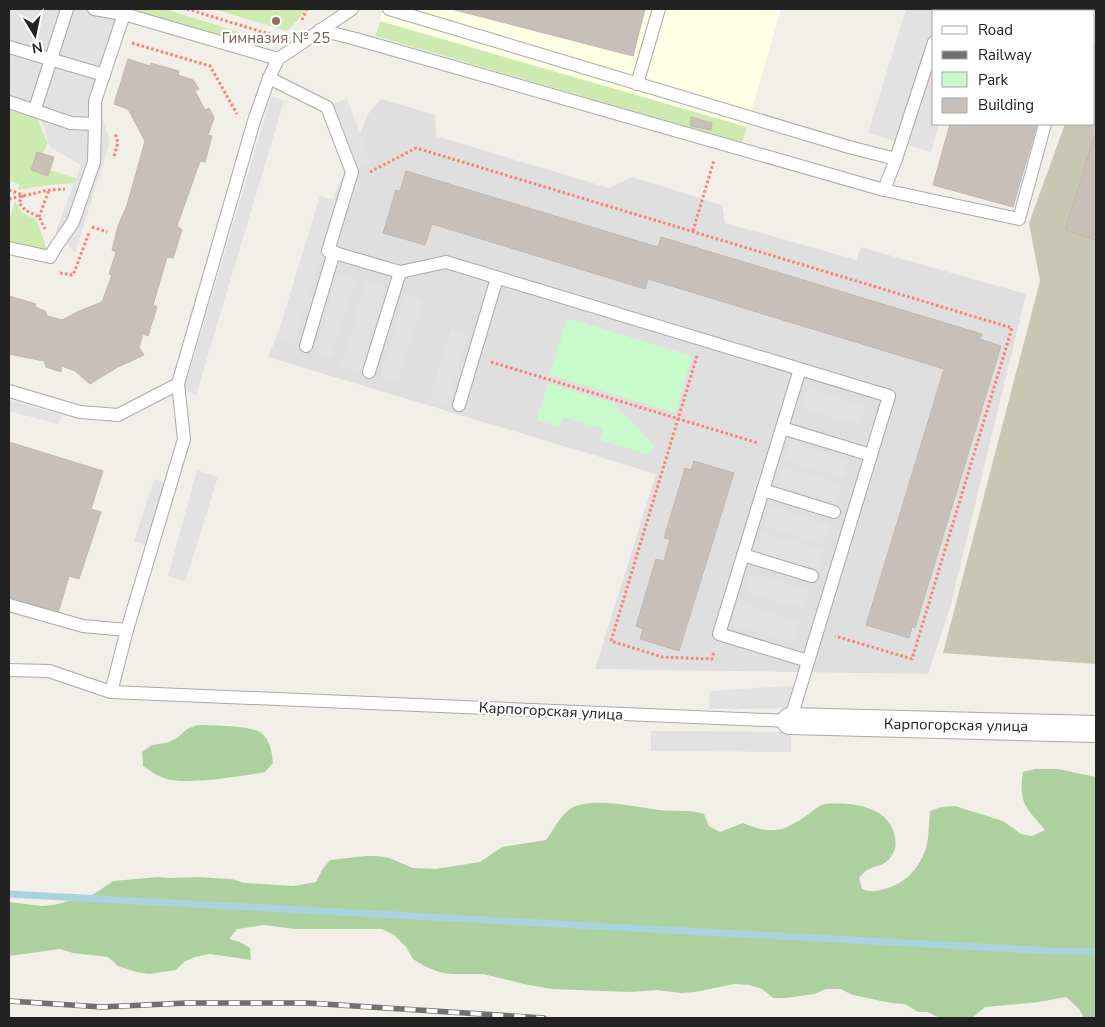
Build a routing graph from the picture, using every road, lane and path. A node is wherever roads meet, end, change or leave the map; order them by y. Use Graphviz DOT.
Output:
graph roads {
  1 [pos="67,9"];
  2 [pos="94,9"];
  3 [pos="187,9"];
  4 [pos="352,9"];
  5 [pos="389,9"];
  6 [pos="659,9"];
  7 [pos="408,11"];
  8 [pos="124,14"];
  9 [pos="320,30"];
  10 [pos="286,39"];
  11 [pos="131,42"];
  12 [pos="9,48"];
  13 [pos="932,48"];
  14 [pos="278,59"];
  15 [pos="51,60"];
  16 [pos="104,74"];
  17 [pos="269,78"];
  18 [pos="637,84"];
  19 [pos="9,102"];
  20 [pos="35,110"];
  21 [pos="240,119"];
  22 [pos="95,124"];
  23 [pos="112,124"];
  24 [pos="1045,125"];
  25 [pos="720,143"];
  26 [pos="896,160"];
  27 [pos="112,162"];
  28 [pos="68,188"];
  29 [pos="9,190"];
  30 [pos="49,190"];
  31 [pos="884,190"];
  32 [pos="23,195"];
  33 [pos="9,199"];
  34 [pos="40,217"];
  35 [pos="95,218"];
  36 [pos="92,227"];
  37 [pos="693,231"];
  38 [pos="107,232"];
  39 [pos="9,248"];
  40 [pos="54,248"];
  41 [pos="334,252"];
  42 [pos="57,272"];
  43 [pos="400,272"];
  44 [pos="497,278"];
  45 [pos="702,340"];
  46 [pos="306,346"];
  47 [pos="473,357"];
  48 [pos="800,369"];
  49 [pos="369,372"];
  50 [pos="178,384"];
  51 [pos="9,391"];
  52 [pos="459,405"];
  53 [pos="678,419"];
  54 [pos="782,428"];
  55 [pos="775,448"];
  56 [pos="871,455"];
  57 [pos="763,490"];
  58 [pos="834,512"];
  59 [pos="743,555"];
  60 [pos="812,576"];
  61 [pos="9,605"];
  62 [pos="127,630"];
  63 [pos="719,634"];
  64 [pos="808,661"];
  65 [pos="9,670"];
  66 [pos="111,692"];
  67 [pos="790,721"];
  68 [pos="1096,729"];
  1 -- 15 [label="lane"];
  2 -- 8 [label="lane"];
  3 -- 10 [label="path"];
  4 -- 9 [label="lane"];
  5 -- 7 [label="lane"];
  6 -- 18 [label="lane"];
  7 -- 18 [label="lane"];
  8 -- 14 [label="lane"];
  8 -- 16 [label="lane"];
  9 -- 14 [label="lane"];
  9 -- 25 [label="lane"];
  11 -- 21 [label="path"];
  12 -- 15 [label="lane"];
  13 -- 26 [label="lane"];
  14 -- 17 [label="lane"];
  15 -- 16 [label="lane"];
  15 -- 20 [label="lane"];
  16 -- 22 [label="lane"];
  17 -- 41 [label="lane"];
  17 -- 50 [label="lane"];
  18 -- 26 [label="lane"];
  19 -- 20 [label="lane"];
  20 -- 22 [label="lane"];
  22 -- 40 [label="lane"];
  23 -- 27 [label="path"];
  24 -- 31 [label="lane"];
  25 -- 31 [label="lane"];
  25 -- 37 [label="path"];
  26 -- 31 [label="lane"];
  28 -- 30 [label="path"];
  29 -- 32 [label="path"];
  30 -- 32 [label="path"];
  30 -- 34 [label="path"];
  32 -- 33 [label="path"];
  32 -- 34 [label="path"];
  34 -- 40 [label="path"];
  35 -- 36 [label="path"];
  36 -- 38 [label="path"];
  36 -- 42 [label="path"];
  39 -- 40 [label="lane"];
  41 -- 43 [label="lane"];
  41 -- 46 [label="lane"];
  43 -- 44 [label="lane"];
  43 -- 49 [label="lane"];
  44 -- 45 [label="lane"];
  44 -- 47 [label="lane"];
  45 -- 48 [label="lane"];
  45 -- 53 [label="path"];
  47 -- 52 [label="lane"];
  47 -- 53 [label="path"];
  48 -- 54 [label="lane"];
  48 -- 56 [label="lane"];
  50 -- 51 [label="lane"];
  50 -- 62 [label="lane"];
  53 -- 55 [label="path"];
  53 -- 63 [label="path"];
  54 -- 55 [label="lane"];
  54 -- 56 [label="lane"];
  55 -- 57 [label="lane"];
  56 -- 64 [label="lane"];
  57 -- 58 [label="lane"];
  57 -- 59 [label="lane"];
  59 -- 60 [label="lane"];
  59 -- 63 [label="lane"];
  61 -- 62 [label="lane"];
  62 -- 66 [label="lane"];
  63 -- 64 [label="lane"];
  64 -- 67 [label="lane"];
  65 -- 66 [label="lane, Карпогорская улица"];
  66 -- 67 [label="lane, Карпогорская улица"];
  67 -- 68 [label="street, Карпогорская улица"];
}
